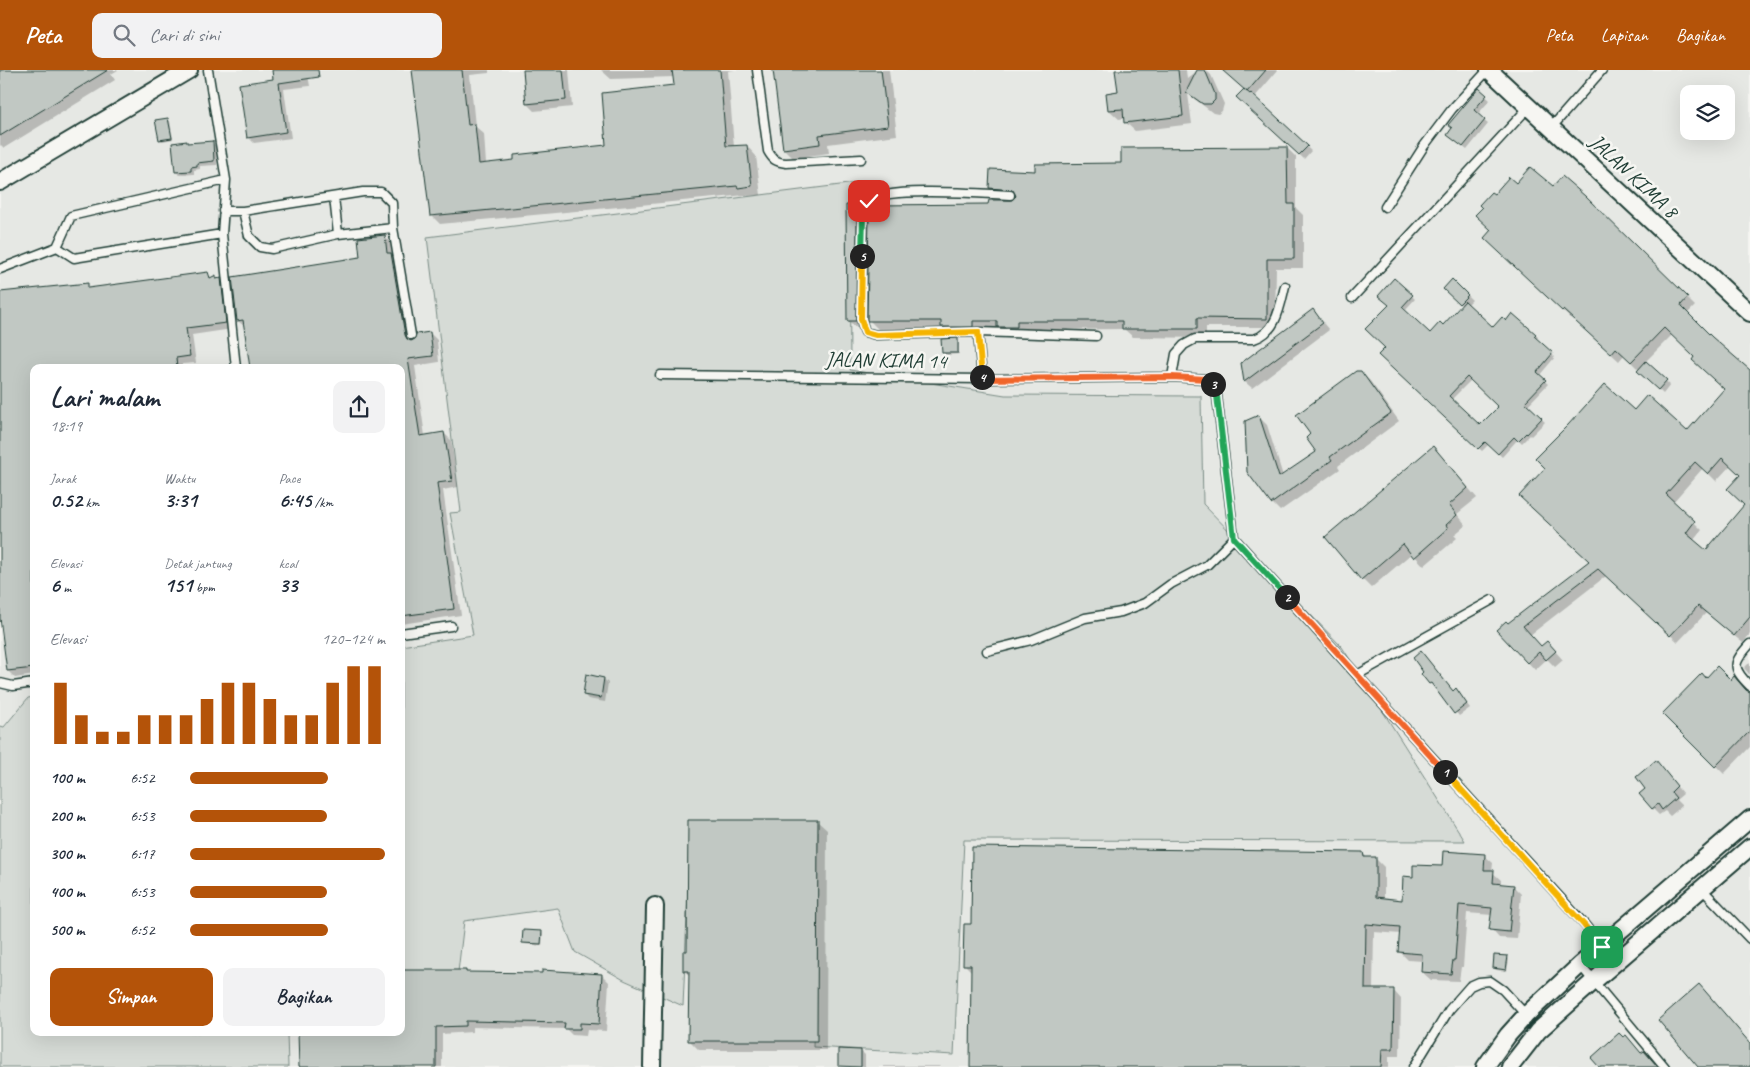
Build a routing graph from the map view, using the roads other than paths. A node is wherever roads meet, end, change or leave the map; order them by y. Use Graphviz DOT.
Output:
graph roads {
  1 [pos="188,70"];
  2 [pos="208,70"];
  3 [pos="757,70"];
  4 [pos="1488,70"];
  5 [pos="1602,70"];
  6 [pos="1529,107"];
  7 [pos="1551,128"];
  8 [pos="861,159"];
  9 [pos="226,180"];
  10 [pos="0,182"];
  11 [pos="1010,195"];
  12 [pos="334,197"];
  13 [pos="1385,208"];
  14 [pos="223,211"];
  15 [pos="243,211"];
  16 [pos="393,228"];
  17 [pos="222,234"];
  18 [pos="338,234"];
  19 [pos="57,247"];
  20 [pos="0,269"];
  21 [pos="1285,286"];
  22 [pos="1352,298"];
  23 [pos="1750,313"];
  24 [pos="978,332"];
  25 [pos="411,335"];
  26 [pos="1096,336"];
  27 [pos="236,364"];
  28 [pos="660,375"];
  29 [pos="1172,377"];
  30 [pos="982,379"];
  31 [pos="1234,538"];
  32 [pos="1492,600"];
  33 [pos="451,626"];
  34 [pos="405,632"];
  35 [pos="1750,644"];
  36 [pos="987,651"];
  37 [pos="1357,675"];
  38 [pos="0,683"];
  39 [pos="30,684"];
  40 [pos="1750,686"];
  41 [pos="1750,819"];
  42 [pos="1750,847"];
  43 [pos="1701,888"];
  44 [pos="655,906"];
  45 [pos="1750,939"];
  46 [pos="1602,947"];
  47 [pos="1580,965"];
  48 [pos="1594,981"];
  49 [pos="1526,1015"];
  50 [pos="652,1067"];
  51 [pos="1414,1067"];
  52 [pos="1484,1067"];
  53 [pos="1510,1067"];
  54 [pos="1665,1067"];
  1 -- 10 [label="street"];
  2 -- 9 [label="lane"];
  3 -- 8 [label="lane"];
  4 -- 6 [label="street, JALAN KIMA 8"];
  4 -- 13 [label="lane"];
  5 -- 7 [label="lane"];
  6 -- 7 [label="street, JALAN KIMA 8"];
  6 -- 22 [label="lane"];
  7 -- 23 [label="street, JALAN KIMA 8"];
  9 -- 14 [label="lane"];
  9 -- 19 [label="lane"];
  11 -- 24 [label="lane"];
  12 -- 15 [label="lane"];
  12 -- 16 [label="lane"];
  12 -- 18 [label="lane"];
  14 -- 15 [label="lane"];
  14 -- 17 [label="lane"];
  15 -- 18 [label="lane"];
  16 -- 18 [label="lane"];
  16 -- 25 [label="lane"];
  17 -- 19 [label="lane"];
  17 -- 27 [label="lane"];
  19 -- 20 [label="lane"];
  21 -- 29 [label="lane"];
  24 -- 26 [label="lane"];
  24 -- 30 [label="lane"];
  28 -- 30 [label="lane, JALAN KIMA 14"];
  29 -- 30 [label="lane, JALAN KIMA 14"];
  29 -- 31 [label="lane, JALAN KIMA 14"];
  31 -- 36 [label="lane"];
  31 -- 37 [label="lane"];
  32 -- 37 [label="lane"];
  33 -- 34 [label="lane"];
  35 -- 40 [label="lane"];
  37 -- 46 [label="lane"];
  38 -- 39 [label="lane"];
  41 -- 46 [label="street"];
  42 -- 43 [label="street"];
  43 -- 45 [label="lane"];
  43 -- 48 [label="street"];
  44 -- 50 [label="street"];
  46 -- 47 [label="street"];
  47 -- 48 [label="lane"];
  47 -- 49 [label="street"];
  48 -- 53 [label="street"];
  48 -- 54 [label="lane"];
  49 -- 51 [label="lane"];
  49 -- 52 [label="street"];
}
